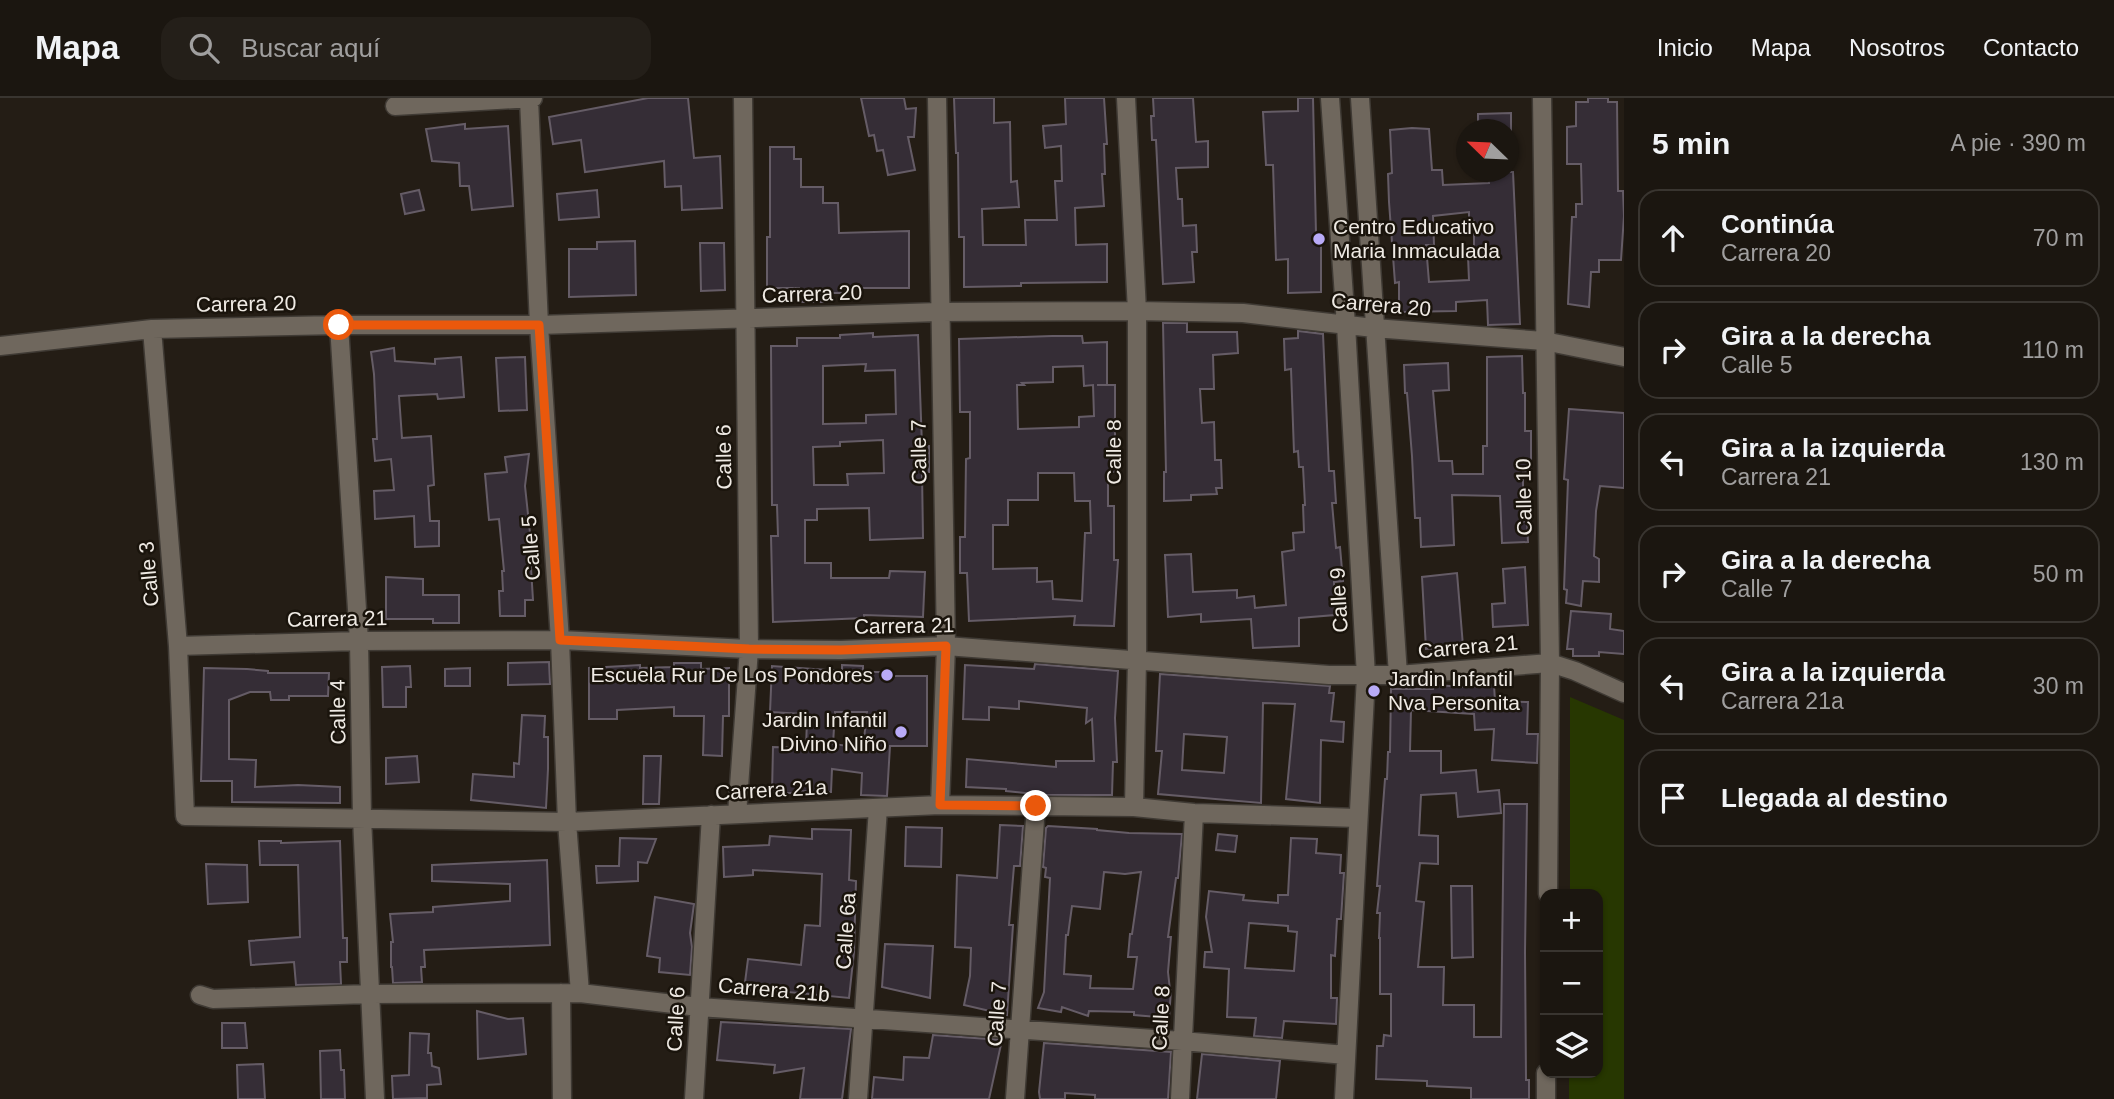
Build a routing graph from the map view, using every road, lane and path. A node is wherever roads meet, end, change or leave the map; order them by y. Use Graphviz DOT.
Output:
graph roads {
  1 [pos="531,98"];
  2 [pos="743,98"];
  3 [pos="937,98"];
  4 [pos="1126,98"];
  5 [pos="1329,98"];
  6 [pos="1360,98"];
  7 [pos="1542,98"];
  8 [pos="395,106"];
  9 [pos="1137,310"];
  10 [pos="939,312"];
  11 [pos="745,319"];
  12 [pos="339,325"];
  13 [pos="539,325"];
  14 [pos="1346,325"];
  15 [pos="1374,328"];
  16 [pos="152,329"];
  17 [pos="1544,341"];
  18 [pos="0,346"];
  19 [pos="1624,357"];
  20 [pos="359,640"];
  21 [pos="560,640"];
  22 [pos="178,646"];
  23 [pos="946,646"];
  24 [pos="749,649"];
  25 [pos="1137,660"];
  26 [pos="1550,663"];
  27 [pos="1366,676"];
  28 [pos="1398,676"];
  29 [pos="1624,693"];
  30 [pos="940,805"];
  31 [pos="1036,806"];
  32 [pos="1134,807"];
  33 [pos="878,808"];
  34 [pos="1194,813"];
  35 [pos="737,814"];
  36 [pos="186,816"];
  37 [pos="711,816"];
  38 [pos="362,818"];
  39 [pos="1358,818"];
  40 [pos="567,822"];
  41 [pos="1548,889"];
  42 [pos="561,993"];
  43 [pos="580,993"];
  44 [pos="369,994"];
  45 [pos="200,995"];
  46 [pos="699,1007"];
  47 [pos="863,1020"];
  48 [pos="1018,1031"];
  49 [pos="1182,1041"];
  50 [pos="1346,1055"];
  51 [pos="1546,1078"];
  52 [pos="375,1099"];
  53 [pos="562,1099"];
  54 [pos="694,1099"];
  55 [pos="858,1099"];
  56 [pos="1014,1099"];
  57 [pos="1180,1099"];
  58 [pos="1344,1099"];
  59 [pos="1546,1099"];
  1 -- 8 [label="street"];
  1 -- 13 [label="street, Calle 5"];
  2 -- 11 [label="street, Calle 6"];
  3 -- 10 [label="street, Calle 7"];
  4 -- 9 [label="street, Calle 8"];
  5 -- 14 [label="street, Calle 9"];
  6 -- 15 [label="street"];
  7 -- 17 [label="street, Calle 10"];
  9 -- 10 [label="street, Carrera 20"];
  9 -- 14 [label="street, Carrera 20"];
  9 -- 25 [label="street, Calle 8"];
  10 -- 11 [label="street, Carrera 20"];
  10 -- 23 [label="street, Calle 7"];
  11 -- 13 [label="street, Carrera 20"];
  11 -- 24 [label="street, Calle 6"];
  12 -- 13 [label="street, Carrera 20"];
  12 -- 16 [label="street, Carrera 20"];
  12 -- 20 [label="street, Calle 4"];
  13 -- 21 [label="street, Calle 5"];
  14 -- 15 [label="street, Carrera 20"];
  14 -- 27 [label="street, Calle 9"];
  15 -- 17 [label="street, Carrera 20"];
  15 -- 28 [label="street"];
  16 -- 18 [label="street, Carrera 20"];
  16 -- 22 [label="street, Calle 3"];
  17 -- 19 [label="street, Carrera 20"];
  17 -- 26 [label="street, Calle 10"];
  20 -- 21 [label="street, Carrera 21"];
  20 -- 22 [label="street, Carrera 21"];
  20 -- 38 [label="street, Calle 4"];
  21 -- 24 [label="street, Carrera 21"];
  21 -- 40 [label="street, Calle 5"];
  22 -- 36 [label="street, Calle 3"];
  23 -- 24 [label="street, Carrera 21"];
  23 -- 25 [label="street, Carrera 21"];
  23 -- 30 [label="street, Calle 7"];
  24 -- 35 [label="street, Calle 6"];
  25 -- 27 [label="street, Carrera 21"];
  25 -- 32 [label="street, Calle 8"];
  26 -- 28 [label="street, Carrera 21"];
  26 -- 29 [label="street, Carrera 21"];
  26 -- 41 [label="street, Calle 10"];
  27 -- 28 [label="street, Carrera 21"];
  27 -- 39 [label="street, Calle 9"];
  30 -- 31 [label="street, Carrera 21a"];
  30 -- 33 [label="street, Carrera 21a"];
  31 -- 32 [label="street, Carrera 21a"];
  31 -- 48 [label="street, Calle 7"];
  32 -- 34 [label="street, Carrera 21a"];
  33 -- 35 [label="street, Carrera 21a"];
  33 -- 47 [label="street, Calle 6a"];
  34 -- 39 [label="street, Carrera 21a"];
  34 -- 49 [label="street, Calle 8"];
  35 -- 37 [label="street, Carrera 21a"];
  36 -- 38 [label="street, Carrera 21a"];
  37 -- 40 [label="street, Carrera 21a"];
  37 -- 46 [label="street, Calle 6"];
  38 -- 40 [label="street, Carrera 21a"];
  38 -- 44 [label="street, Calle 4"];
  39 -- 50 [label="street, Calle 9"];
  40 -- 43 [label="street, Calle 5"];
  42 -- 43 [label="street, Carrera 21b"];
  42 -- 44 [label="street, Carrera 21b"];
  42 -- 53 [label="street"];
  43 -- 46 [label="street, Carrera 21b"];
  44 -- 45 [label="street, Carrera 21b"];
  44 -- 52 [label="street, Calle 4"];
  46 -- 47 [label="street, Carrera 21b"];
  46 -- 54 [label="street, Calle 6"];
  47 -- 48 [label="street, Carrera 21b"];
  47 -- 55 [label="street, Calle 6a"];
  48 -- 49 [label="street, Carrera 21b"];
  48 -- 56 [label="street, Calle 7"];
  49 -- 50 [label="street, Carrera 21b"];
  49 -- 57 [label="street, Calle 8"];
  50 -- 58 [label="street, Calle 9"];
  51 -- 59 [label="street"];
}
